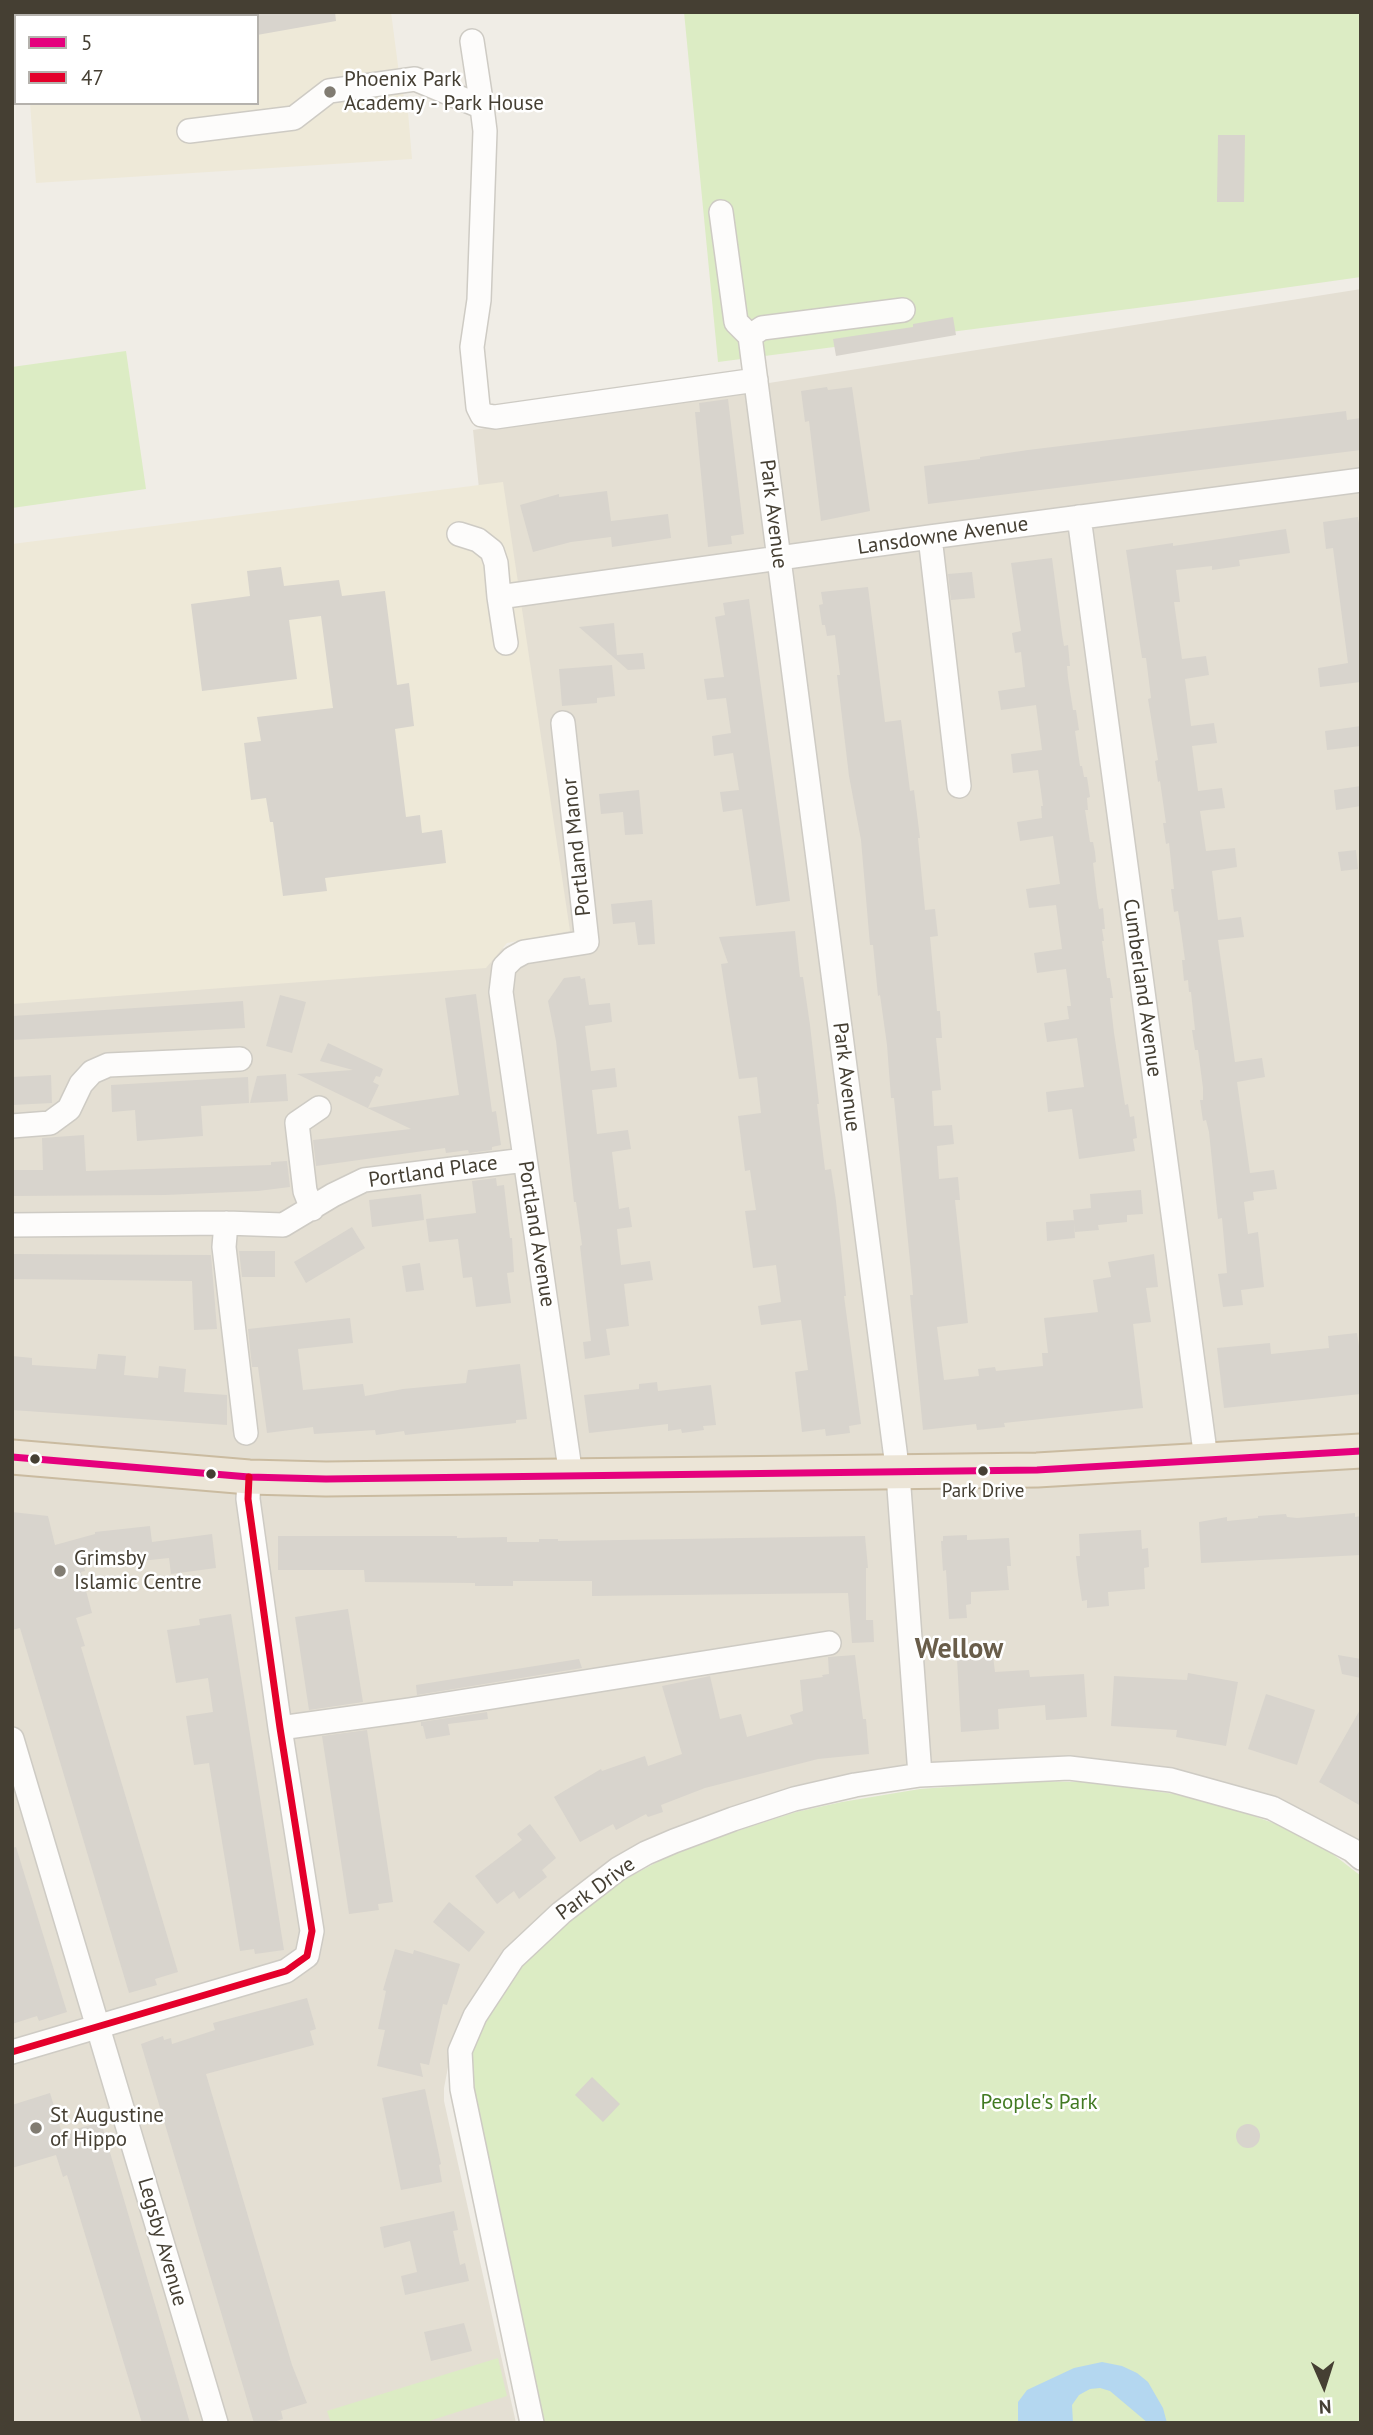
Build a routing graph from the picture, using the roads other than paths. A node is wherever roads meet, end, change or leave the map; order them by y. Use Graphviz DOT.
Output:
graph roads {
  1 [pos="472,41"];
  2 [pos="482,107"];
  3 [pos="189,131"];
  4 [pos="721,212"];
  5 [pos="903,310"];
  6 [pos="750,336"];
  7 [pos="756,380"];
  8 [pos="1361,480"];
  9 [pos="1079,517"];
  10 [pos="459,534"];
  11 [pos="930,537"];
  12 [pos="779,559"];
  13 [pos="499,597"];
  14 [pos="506,643"];
  15 [pos="564,723"];
  16 [pos="959,786"];
  17 [pos="501,992"];
  18 [pos="240,1059"];
  19 [pos="319,1108"];
  20 [pos="12,1126"];
  21 [pos="525,1160"];
  22 [pos="312,1209"];
  23 [pos="226,1223"];
  24 [pos="12,1225"];
  25 [pos="247,1433"];
  26 [pos="1361,1451"];
  27 [pos="12,1457"];
  28 [pos="1206,1459"];
  29 [pos="898,1474"];
  30 [pos="572,1476"];
  31 [pos="249,1477"];
  32 [pos="829,1643"];
  33 [pos="281,1728"];
  34 [pos="12,1739"];
  35 [pos="920,1775"];
  36 [pos="1361,1858"];
  37 [pos="99,2026"];
  38 [pos="12,2052"];
  39 [pos="216,2423"];
  40 [pos="532,2423"];
  1 -- 2 [label="street"];
  2 -- 3 [label="street"];
  2 -- 7 [label="street"];
  4 -- 6 [label="street"];
  5 -- 6 [label="street"];
  6 -- 7 [label="street, Park Avenue"];
  7 -- 12 [label="street, Park Avenue"];
  8 -- 9 [label="street, Lansdowne Avenue"];
  9 -- 11 [label="street, Lansdowne Avenue"];
  9 -- 28 [label="street, Cumberland Avenue"];
  10 -- 13 [label="street"];
  11 -- 12 [label="street, Lansdowne Avenue"];
  11 -- 16 [label="street"];
  12 -- 13 [label="street, Lansdowne Avenue"];
  12 -- 29 [label="street, Park Avenue"];
  13 -- 14 [label="street"];
  15 -- 17 [label="street, Portland Manor"];
  17 -- 21 [label="street, Portland Avenue"];
  18 -- 20 [label="street"];
  19 -- 22 [label="street"];
  21 -- 22 [label="street, Portland Place"];
  21 -- 30 [label="street, Portland Avenue"];
  22 -- 23 [label="street, Portland Place"];
  23 -- 24 [label="street, Portland Place"];
  23 -- 25 [label="street"];
  26 -- 28 [label="highway"];
  27 -- 31 [label="highway"];
  28 -- 29 [label="highway"];
  29 -- 30 [label="highway"];
  29 -- 35 [label="street, Park Avenue"];
  30 -- 31 [label="highway"];
  31 -- 33 [label="street"];
  32 -- 33 [label="street"];
  33 -- 37 [label="street"];
  34 -- 37 [label="street, Legsby Avenue"];
  35 -- 36 [label="street, Park Drive"];
  35 -- 40 [label="street, Park Drive"];
  37 -- 38 [label="street"];
  37 -- 39 [label="street, Legsby Avenue"];
}
